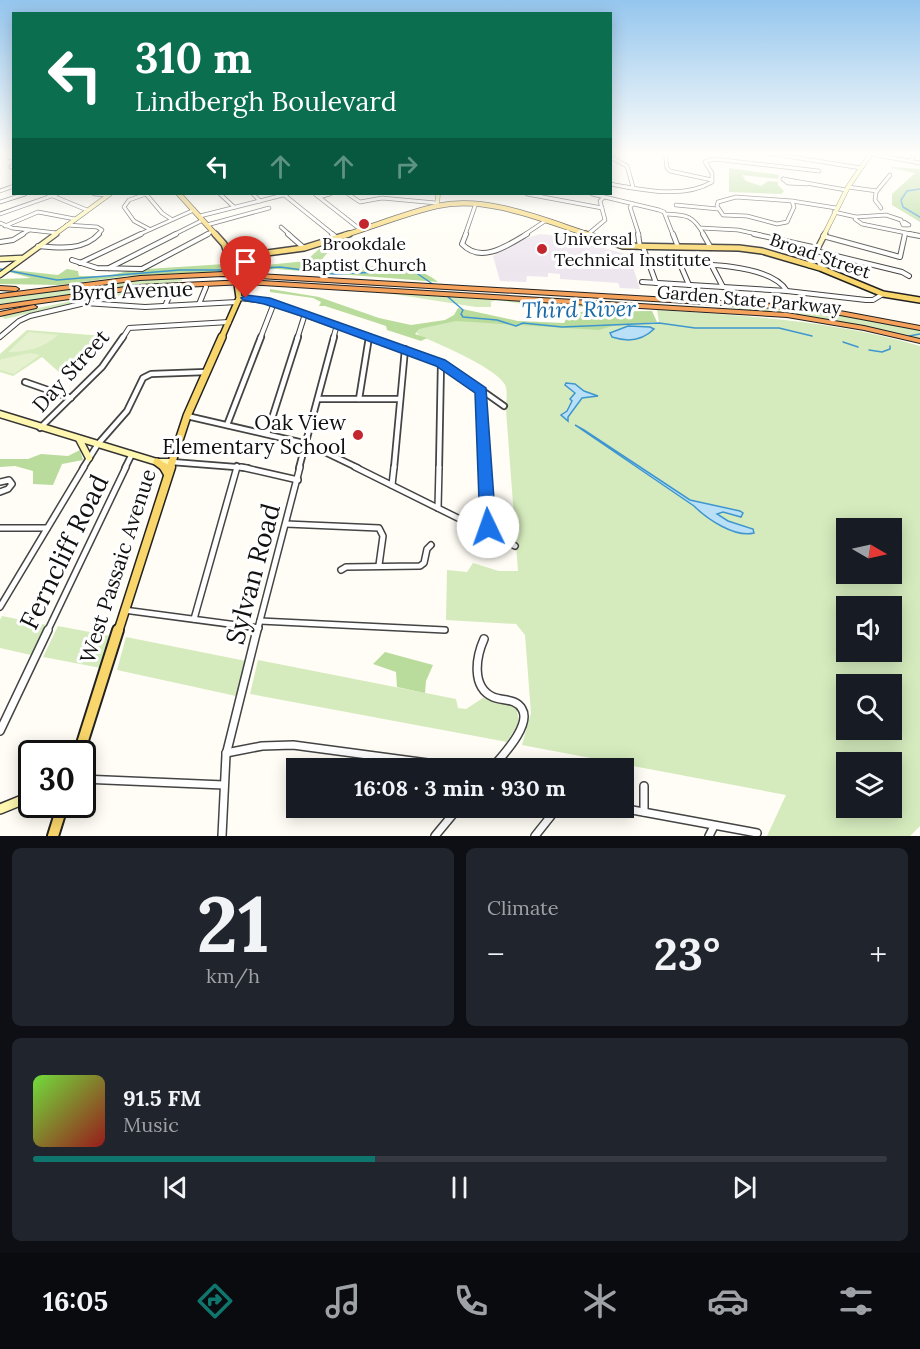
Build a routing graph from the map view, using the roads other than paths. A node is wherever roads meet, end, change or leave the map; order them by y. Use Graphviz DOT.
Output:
graph roads {
  1 [pos="845,191"];
  2 [pos="877,191"];
  3 [pos="22,195"];
  4 [pos="48,195"];
  5 [pos="52,195"];
  6 [pos="108,195"];
  7 [pos="143,195"];
  8 [pos="147,195"];
  9 [pos="180,195"];
  10 [pos="221,195"];
  11 [pos="254,195"];
  12 [pos="281,195"];
  13 [pos="286,195"];
  14 [pos="317,195"];
  15 [pos="350,195"];
  16 [pos="438,195"];
  17 [pos="532,195"];
  18 [pos="598,195"];
  19 [pos="604,196"];
  20 [pos="260,201"];
  21 [pos="792,201"];
  22 [pos="0,202"];
  23 [pos="437,204"];
  24 [pos="633,204"];
  25 [pos="676,205"];
  26 [pos="475,206"];
  27 [pos="234,207"];
  28 [pos="269,208"];
  29 [pos="602,208"];
  30 [pos="881,208"];
  31 [pos="718,209"];
  32 [pos="87,210"];
  33 [pos="194,210"];
  34 [pos="835,210"];
  35 [pos="758,213"];
  36 [pos="0,214"];
  37 [pos="665,214"];
  38 [pos="856,217"];
  39 [pos="201,218"];
  40 [pos="753,218"];
  41 [pos="75,219"];
  42 [pos="172,219"];
  43 [pos="545,221"];
  44 [pos="904,222"];
  45 [pos="0,223"];
  46 [pos="67,225"];
  47 [pos="207,225"];
  48 [pos="5,226"];
  49 [pos="281,227"];
  50 [pos="701,228"];
  51 [pos="149,229"];
  52 [pos="29,230"];
  53 [pos="361,230"];
  54 [pos="213,231"];
  55 [pos="57,232"];
  56 [pos="905,232"];
  57 [pos="587,235"];
  58 [pos="823,236"];
  59 [pos="920,236"];
  60 [pos="337,238"];
  61 [pos="865,240"];
  62 [pos="0,242"];
  63 [pos="38,246"];
  64 [pos="642,247"];
  65 [pos="678,247"];
  66 [pos="862,247"];
  67 [pos="304,248"];
  68 [pos="711,248"];
  69 [pos="817,249"];
  70 [pos="22,258"];
  71 [pos="230,258"];
  72 [pos="0,259"];
  73 [pos="72,260"];
  74 [pos="80,263"];
  75 [pos="650,264"];
  76 [pos="680,264"];
  77 [pos="711,264"];
  78 [pos="809,264"];
  79 [pos="109,268"];
  80 [pos="4,272"];
  81 [pos="909,276"];
  82 [pos="117,280"];
  83 [pos="642,282"];
  84 [pos="656,283"];
  85 [pos="689,285"];
  86 [pos="139,287"];
  87 [pos="206,287"];
  88 [pos="723,287"];
  89 [pos="0,288"];
  90 [pos="439,290"];
  91 [pos="172,291"];
  92 [pos="787,291"];
  93 [pos="883,294"];
  94 [pos="0,296"];
  95 [pos="238,300"];
  96 [pos="920,300"];
  97 [pos="273,303"];
  98 [pos="199,304"];
  99 [pos="165,306"];
  100 [pos="0,307"];
  101 [pos="0,314"];
  102 [pos="305,314"];
  103 [pos="229,322"];
  104 [pos="337,325"];
  105 [pos="920,328"];
  106 [pos="0,330"];
  107 [pos="8,331"];
  108 [pos="369,336"];
  109 [pos="0,337"];
  110 [pos="920,341"];
  111 [pos="405,349"];
  112 [pos="441,363"];
  113 [pos="206,372"];
  114 [pos="25,382"];
  115 [pos="481,391"];
  116 [pos="71,398"];
  117 [pos="318,399"];
  118 [pos="359,399"];
  119 [pos="400,399"];
  120 [pos="504,406"];
  121 [pos="0,414"];
  122 [pos="187,416"];
  123 [pos="227,425"];
  124 [pos="40,428"];
  125 [pos="267,434"];
  126 [pos="79,439"];
  127 [pos="98,444"];
  128 [pos="307,444"];
  129 [pos="132,454"];
  130 [pos="89,458"];
  131 [pos="157,462"];
  132 [pos="172,462"];
  133 [pos="237,466"];
  134 [pos="168,474"];
  135 [pos="298,480"];
  136 [pos="392,485"];
  137 [pos="438,508"];
  138 [pos="286,524"];
  139 [pos="0,528"];
  140 [pos="47,528"];
  141 [pos="486,530"];
  142 [pos="430,545"];
  143 [pos="515,546"];
  144 [pos="379,565"];
  145 [pos="341,570"];
  146 [pos="0,607"];
  147 [pos="124,610"];
  148 [pos="194,619"];
  149 [pos="260,625"];
  150 [pos="446,630"];
  151 [pos="484,639"];
  152 [pos="0,731"];
  153 [pos="83,740"];
  154 [pos="226,753"];
  155 [pos="390,758"];
  156 [pos="501,758"];
  157 [pos="96,780"];
  158 [pos="225,785"];
  159 [pos="644,786"];
  160 [pos="18,802"];
  161 [pos="0,809"];
  162 [pos="634,810"];
  163 [pos="644,812"];
  164 [pos="59,818"];
  165 [pos="450,818"];
  166 [pos="549,818"];
  167 [pos="714,826"];
  168 [pos="757,833"];
  169 [pos="53,836"];
  170 [pos="222,836"];
  171 [pos="435,836"];
  172 [pos="535,836"];
  173 [pos="709,836"];
  1 -- 34 [label="street"];
  2 -- 30 [label="street"];
  3 -- 22 [label="street"];
  4 -- 36 [label="street"];
  5 -- 32 [label="street"];
  6 -- 32 [label="street"];
  7 -- 51 [label="street"];
  8 -- 42 [label="street"];
  9 -- 33 [label="main road"];
  10 -- 27 [label="street"];
  11 -- 20 [label="street"];
  12 -- 20 [label="street"];
  13 -- 60 [label="street"];
  14 -- 53 [label="street"];
  15 -- 23 [label="street"];
  16 -- 23 [label="street"];
  17 -- 29 [label="street"];
  18 -- 19 [label="street"];
  19 -- 24 [label="street"];
  19 -- 29 [label="street"];
  20 -- 27 [label="street"];
  21 -- 31 [label="street"];
  21 -- 34 [label="street"];
  21 -- 40 [label="street"];
  23 -- 26 [label="main road, Broad Street"];
  23 -- 53 [label="main road, Broad Street"];
  24 -- 37 [label="street"];
  24 -- 64 [label="street"];
  25 -- 31 [label="street"];
  26 -- 43 [label="main road, Broad Street"];
  26 -- 43 [label="street"];
  27 -- 39 [label="street"];
  28 -- 47 [label="street"];
  29 -- 57 [label="street"];
  31 -- 40 [label="street"];
  32 -- 41 [label="street"];
  33 -- 39 [label="main road"];
  33 -- 42 [label="street"];
  34 -- 38 [label="street"];
  34 -- 58 [label="street"];
  35 -- 40 [label="street"];
  37 -- 50 [label="street"];
  37 -- 65 [label="street"];
  38 -- 44 [label="street"];
  38 -- 56 [label="street"];
  39 -- 47 [label="main road"];
  39 -- 79 [label="street"];
  41 -- 46 [label="street"];
  41 -- 48 [label="street"];
  42 -- 51 [label="street"];
  43 -- 57 [label="main road, Broad Street"];
  45 -- 48 [label="street"];
  46 -- 55 [label="street"];
  46 -- 63 [label="street"];
  47 -- 54 [label="main road"];
  48 -- 52 [label="street"];
  49 -- 67 [label="street"];
  50 -- 68 [label="street"];
  50 -- 69 [label="street"];
  51 -- 74 [label="street"];
  52 -- 55 [label="street"];
  52 -- 62 [label="street"];
  53 -- 60 [label="main road, Broad Street"];
  54 -- 71 [label="main road"];
  54 -- 79 [label="street"];
  55 -- 63 [label="street"];
  56 -- 59 [label="street"];
  56 -- 66 [label="street"];
  57 -- 64 [label="main road, Broad Street"];
  58 -- 66 [label="street"];
  58 -- 69 [label="street"];
  60 -- 67 [label="main road, Broad Street"];
  61 -- 66 [label="street"];
  63 -- 70 [label="street"];
  64 -- 65 [label="main road, Broad Street"];
  64 -- 75 [label="street"];
  65 -- 68 [label="main road, Broad Street"];
  67 -- 71 [label="main road, Broad Street"];
  68 -- 78 [label="main road, Broad Street"];
  69 -- 78 [label="street"];
  69 -- 81 [label="street"];
  70 -- 72 [label="street"];
  70 -- 80 [label="street"];
  71 -- 95 [label="main road, West Passaic Avenue, bridge"];
  73 -- 74 [label="street"];
  74 -- 79 [label="street"];
  75 -- 76 [label="street"];
  75 -- 84 [label="street"];
  76 -- 77 [label="street"];
  76 -- 85 [label="street"];
  77 -- 88 [label="street"];
  77 -- 92 [label="street"];
  78 -- 93 [label="main road, Broad Street"];
  82 -- 89 [label="highway"];
  82 -- 90 [label="highway, Garden State Parkway"];
  82 -- 94 [label="highway, Garden State Parkway"];
  83 -- 84 [label="street"];
  84 -- 85 [label="street"];
  85 -- 88 [label="street"];
  86 -- 90 [label="highway, Garden State Parkway"];
  86 -- 100 [label="highway, Garden State Parkway"];
  86 -- 101 [label="highway"];
  87 -- 98 [label="street"];
  88 -- 92 [label="street"];
  90 -- 105 [label="highway, Garden State Parkway"];
  90 -- 110 [label="highway, Garden State Parkway"];
  91 -- 99 [label="street"];
  92 -- 93 [label="street"];
  93 -- 96 [label="main road, Broad Street"];
  95 -- 97 [label="street, Byrd Avenue"];
  95 -- 98 [label="street, Byrd Avenue"];
  95 -- 103 [label="main road, West Passaic Avenue"];
  97 -- 102 [label="street, Byrd Avenue"];
  97 -- 123 [label="street"];
  98 -- 99 [label="street, Byrd Avenue"];
  99 -- 107 [label="street, Byrd Avenue"];
  102 -- 104 [label="street, Byrd Avenue"];
  102 -- 125 [label="street"];
  103 -- 113 [label="main road, West Passaic Avenue"];
  103 -- 116 [label="street, Day Street"];
  104 -- 108 [label="street, Byrd Avenue"];
  104 -- 117 [label="street, Sylvan Road"];
  106 -- 107 [label="street"];
  107 -- 109 [label="street, Byrd Avenue"];
  108 -- 111 [label="street, Byrd Avenue"];
  108 -- 118 [label="street"];
  111 -- 112 [label="street, Byrd Avenue"];
  111 -- 119 [label="street"];
  112 -- 115 [label="street, Byrd Avenue"];
  112 -- 137 [label="street"];
  113 -- 122 [label="main road, West Passaic Avenue"];
  113 -- 127 [label="street"];
  114 -- 116 [label="street"];
  115 -- 120 [label="street, Byrd Avenue"];
  115 -- 141 [label="street"];
  116 -- 124 [label="street, Day Street"];
  117 -- 118 [label="street"];
  117 -- 128 [label="street, Sylvan Road"];
  118 -- 119 [label="street"];
  119 -- 136 [label="street"];
  121 -- 124 [label="street"];
  122 -- 123 [label="street"];
  122 -- 132 [label="main road, West Passaic Avenue"];
  123 -- 125 [label="street"];
  124 -- 126 [label="street"];
  125 -- 128 [label="street"];
  126 -- 127 [label="street"];
  126 -- 130 [label="street"];
  127 -- 129 [label="street"];
  127 -- 130 [label="street"];
  128 -- 135 [label="street, Sylvan Road"];
  128 -- 136 [label="street"];
  129 -- 131 [label="street"];
  129 -- 152 [label="street, Ferncliff Road"];
  130 -- 140 [label="street"];
  131 -- 132 [label="street"];
  131 -- 134 [label="main road"];
  132 -- 133 [label="street"];
  132 -- 134 [label="main road, West Passaic Avenue"];
  133 -- 135 [label="street"];
  133 -- 148 [label="street"];
  134 -- 147 [label="main road, West Passaic Avenue"];
  135 -- 138 [label="street, Sylvan Road"];
  136 -- 137 [label="street"];
  137 -- 141 [label="street"];
  138 -- 144 [label="street"];
  138 -- 149 [label="street, Sylvan Road"];
  139 -- 140 [label="street"];
  140 -- 146 [label="street"];
  141 -- 143 [label="street"];
  142 -- 144 [label="street"];
  144 -- 145 [label="street"];
  147 -- 148 [label="street"];
  147 -- 153 [label="main road, West Passaic Avenue"];
  148 -- 149 [label="street"];
  149 -- 150 [label="street"];
  149 -- 154 [label="street, Sylvan Road"];
  151 -- 156 [label="street"];
  154 -- 155 [label="street"];
  154 -- 158 [label="street, Sylvan Road"];
  157 -- 158 [label="street"];
  158 -- 170 [label="street, Sylvan Road"];
  159 -- 163 [label="street"];
  160 -- 161 [label="street"];
  162 -- 163 [label="street"];
  163 -- 167 [label="street"];
  164 -- 169 [label="main road"];
  165 -- 171 [label="street"];
  166 -- 172 [label="street"];
  167 -- 168 [label="street"];
  167 -- 173 [label="street"];
}
